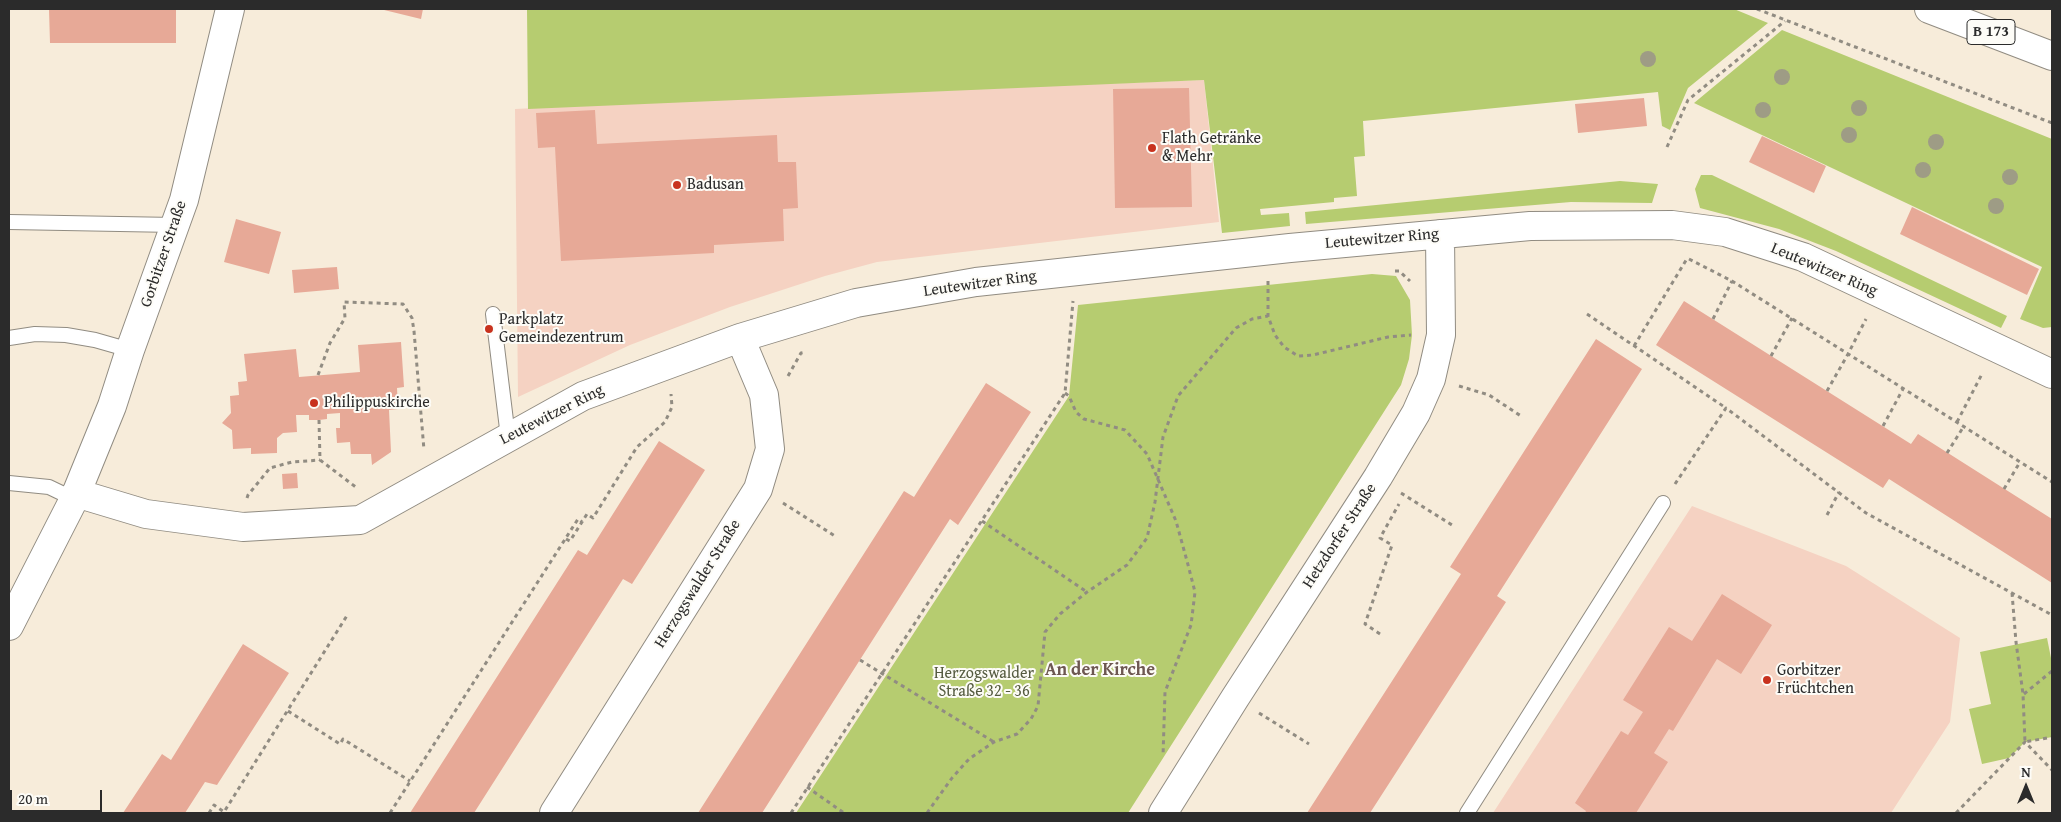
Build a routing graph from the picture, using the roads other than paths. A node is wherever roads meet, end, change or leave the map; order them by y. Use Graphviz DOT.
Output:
graph roads {
  1 [pos="230,9"];
  2 [pos="1930,9"];
  3 [pos="2052,56"];
  4 [pos="9,222"];
  5 [pos="175,225"];
  6 [pos="1440,234"];
  7 [pos="493,314"];
  8 [pos="9,338"];
  9 [pos="740,338"];
  10 [pos="130,350"];
  11 [pos="2052,374"];
  12 [pos="508,437"];
  13 [pos="9,483"];
  14 [pos="75,496"];
  15 [pos="1663,503"];
  16 [pos="9,626"];
  17 [pos="554,813"];
  18 [pos="1163,813"];
  19 [pos="1467,813"];
  1 -- 5 [label="street, Gorbitzer Straße"];
  2 -- 3 [label="street, B 173"];
  4 -- 5 [label="lane"];
  5 -- 10 [label="street, Gorbitzer Straße"];
  6 -- 9 [label="street, Leutewitzer Ring"];
  6 -- 11 [label="street, Leutewitzer Ring"];
  6 -- 18 [label="street, Hetzdorfer Straße"];
  7 -- 12 [label="lane"];
  8 -- 10 [label="lane"];
  9 -- 12 [label="street, Leutewitzer Ring"];
  9 -- 17 [label="street, Herzogswalder Straße"];
  10 -- 14 [label="street, Gorbitzer Straße"];
  12 -- 14 [label="street, Leutewitzer Ring"];
  13 -- 14 [label="lane"];
  14 -- 16 [label="street"];
  15 -- 19 [label="lane"];
}
